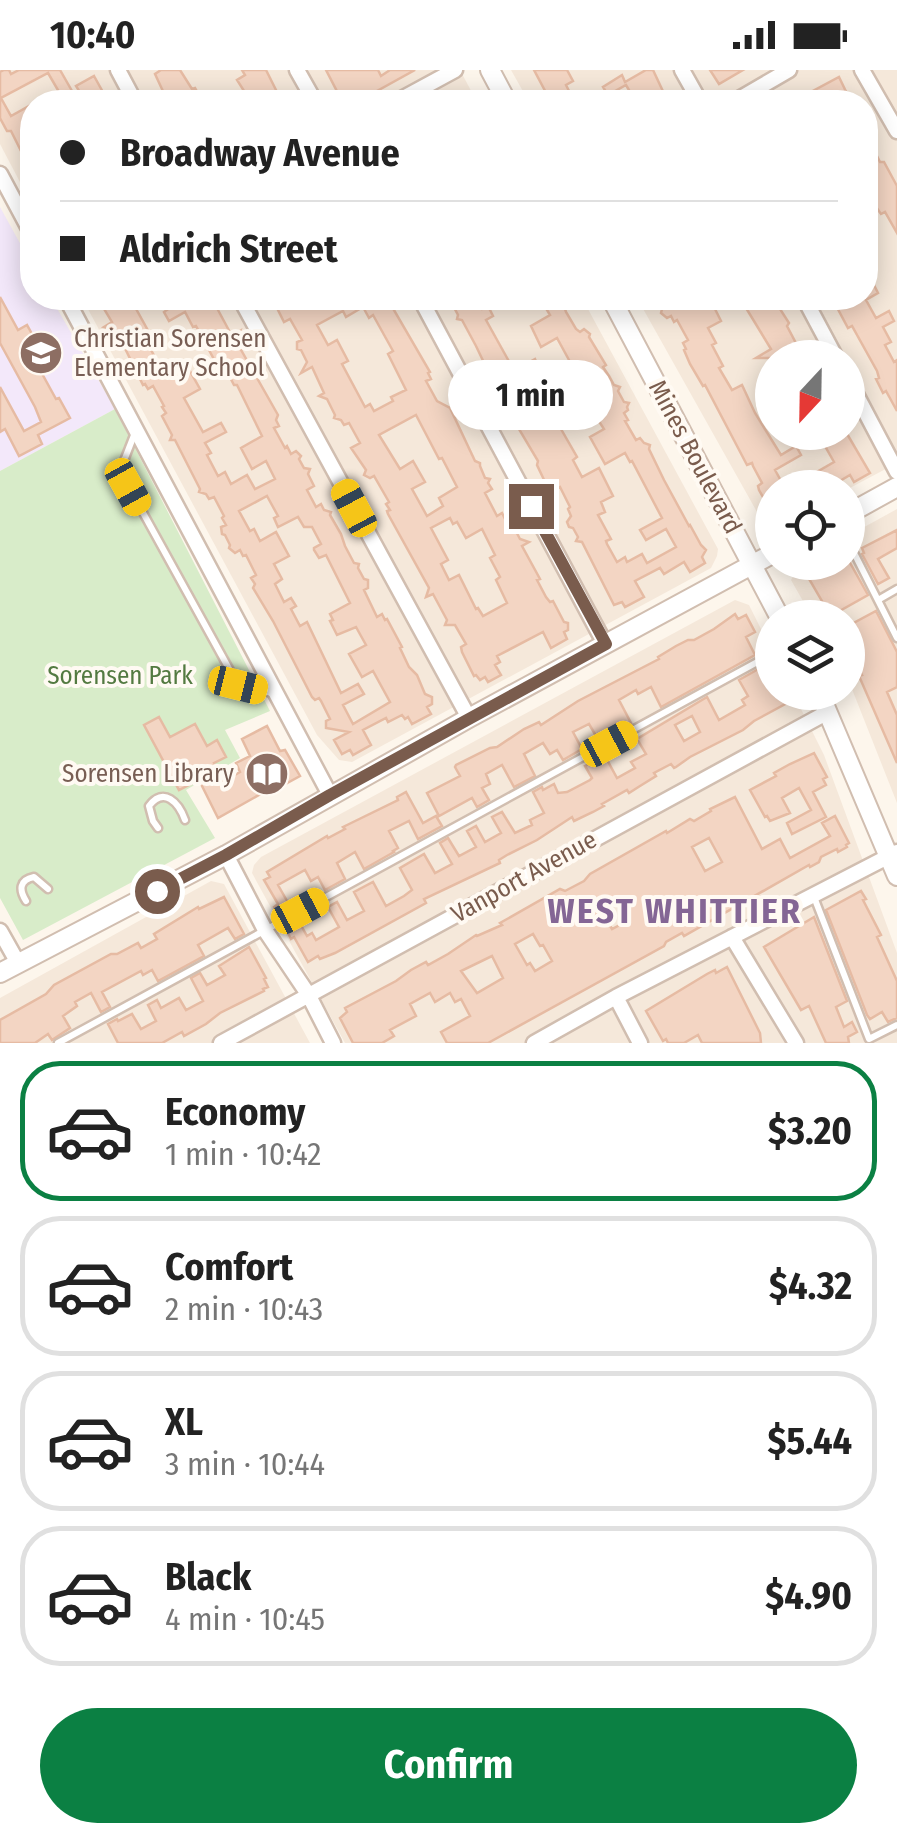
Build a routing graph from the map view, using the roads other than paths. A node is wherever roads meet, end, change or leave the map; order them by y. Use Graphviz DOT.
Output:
graph roads {
  1 [pos="455,70"];
  2 [pos="789,70"];
  3 [pos="418,90"];
  4 [pos="755,90"];
  5 [pos="878,97"];
  6 [pos="897,130"];
  7 [pos="0,174"];
  8 [pos="20,212"];
  9 [pos="72,310"];
  10 [pos="247,310"];
  11 [pos="426,310"];
  12 [pos="616,310"];
  13 [pos="810,310"];
  14 [pos="826,340"];
  15 [pos="865,411"];
  16 [pos="136,429"];
  17 [pos="897,472"];
  18 [pos="897,487"];
  19 [pos="865,505"];
  20 [pos="755,563"];
  21 [pos="752,565"];
  22 [pos="865,574"];
  23 [pos="897,589"];
  24 [pos="770,600"];
  25 [pos="878,600"];
  26 [pos="897,638"];
  27 [pos="606,644"];
  28 [pos="755,663"];
  29 [pos="278,695"];
  30 [pos="828,712"];
  31 [pos="469,718"];
  32 [pos="330,795"];
  33 [pos="184,820"];
  34 [pos="158,828"];
  35 [pos="893,854"];
  36 [pos="226,855"];
  37 [pos="897,876"];
  38 [pos="48,889"];
  39 [pos="814,896"];
  40 [pos="26,901"];
  41 [pos="266,930"];
  42 [pos="0,931"];
  43 [pos="732,937"];
  44 [pos="18,963"];
  45 [pos="0,973"];
  46 [pos="308,994"];
  47 [pos="616,997"];
  48 [pos="897,1025"];
  49 [pos="58,1043"];
  50 [pos="220,1043"];
  51 [pos="334,1043"];
  52 [pos="534,1043"];
  53 [pos="640,1043"];
  54 [pos="796,1043"];
  1 -- 3 [label="street"];
  2 -- 4 [label="street"];
  5 -- 6 [label="street"];
  7 -- 8 [label="street"];
  9 -- 16 [label="street"];
  10 -- 31 [label="street"];
  11 -- 27 [label="street"];
  12 -- 21 [label="street, Mines Boulevard"];
  13 -- 14 [label="street"];
  15 -- 17 [label="street"];
  16 -- 29 [label="street"];
  16 -- 29 [label="lane"];
  18 -- 19 [label="street"];
  20 -- 21 [label="street"];
  21 -- 24 [label="street, Mines Boulevard"];
  21 -- 27 [label="street"];
  22 -- 25 [label="lane"];
  23 -- 25 [label="lane"];
  25 -- 26 [label="lane"];
  27 -- 31 [label="street"];
  28 -- 41 [label="lane"];
  29 -- 32 [label="street"];
  30 -- 35 [label="street"];
  30 -- 46 [label="street, Vanport Avenue"];
  31 -- 32 [label="street"];
  32 -- 36 [label="street"];
  33 -- 34 [label="lane"];
  35 -- 37 [label="street"];
  35 -- 39 [label="street"];
  36 -- 41 [label="street"];
  36 -- 44 [label="street"];
  38 -- 40 [label="lane"];
  39 -- 43 [label="street"];
  39 -- 48 [label="lane"];
  41 -- 46 [label="street"];
  41 -- 49 [label="lane"];
  42 -- 44 [label="street"];
  43 -- 47 [label="street"];
  43 -- 54 [label="street"];
  44 -- 45 [label="street"];
  46 -- 50 [label="street, Vanport Avenue"];
  46 -- 51 [label="street"];
  47 -- 52 [label="street"];
  47 -- 53 [label="street"];
}
